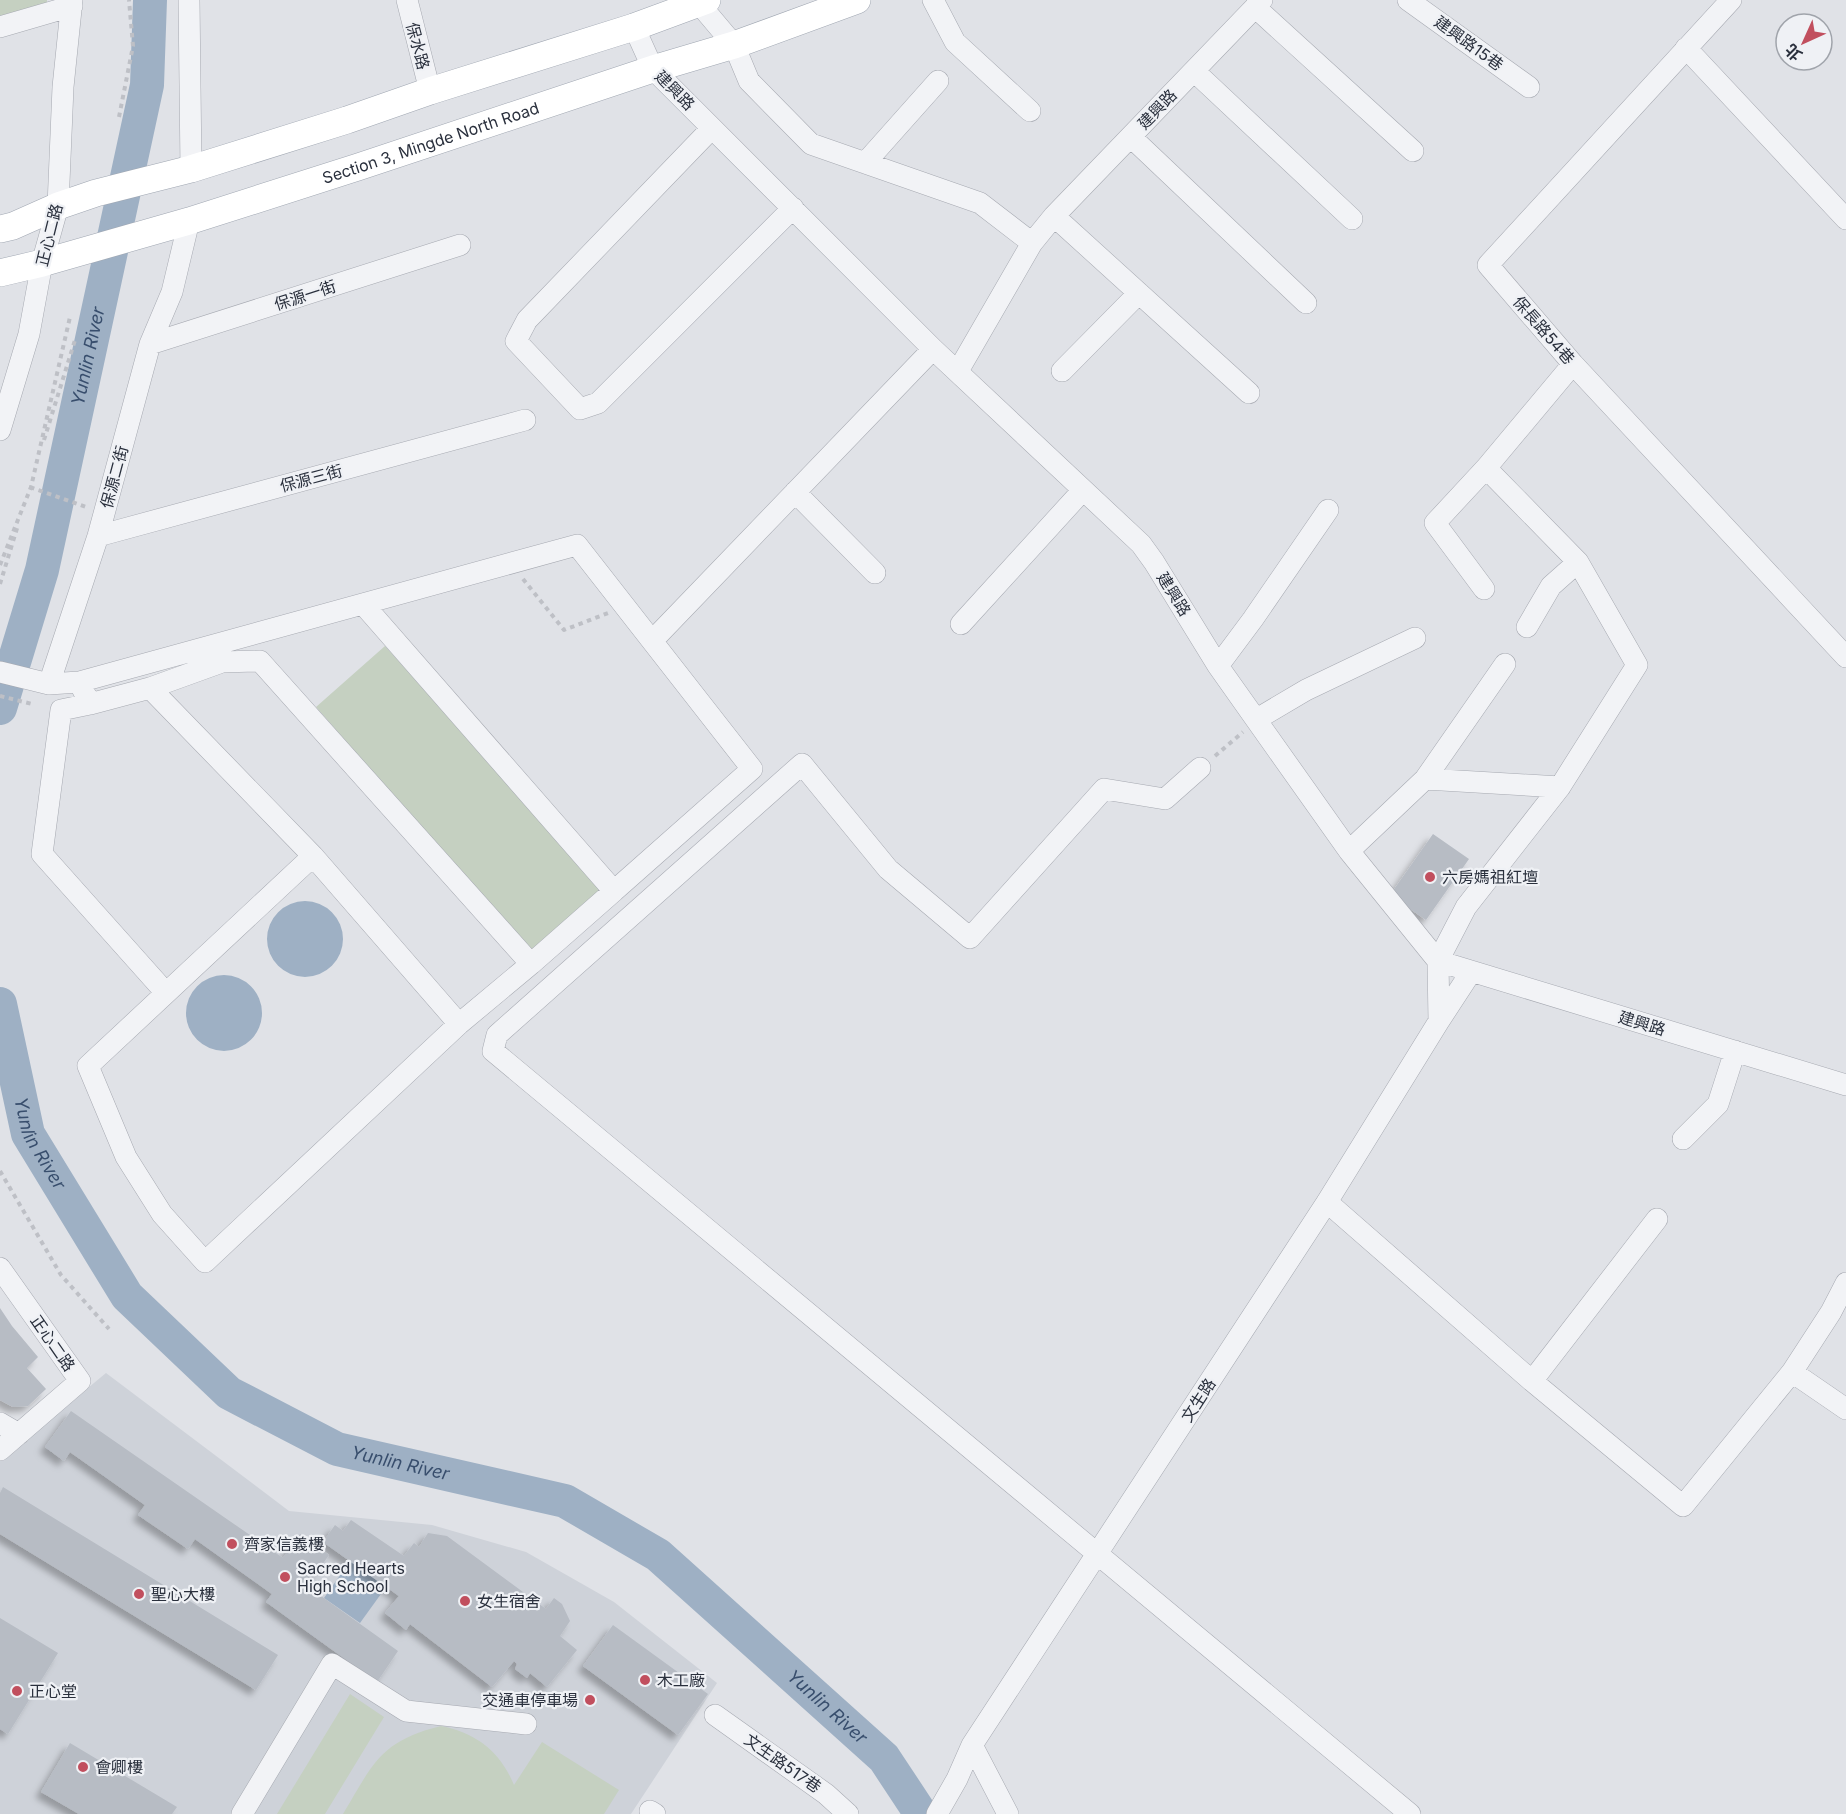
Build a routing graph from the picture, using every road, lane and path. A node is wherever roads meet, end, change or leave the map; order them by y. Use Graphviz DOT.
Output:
graph roads {
  1 [pos="129,0"];
  2 [pos="189,0"];
  3 [pos="406,0"];
  4 [pos="857,0"];
  5 [pos="933,0"];
  6 [pos="1408,0"];
  7 [pos="1731,0"];
  8 [pos="701,1"];
  9 [pos="72,3"];
  10 [pos="1258,3"];
  11 [pos="0,27"];
  12 [pos="634,27"];
  13 [pos="734,45"];
  14 [pos="1686,48"];
  15 [pos="653,69"];
  16 [pos="1194,71"];
  17 [pos="938,81"];
  18 [pos="1529,87"];
  19 [pos="430,91"];
  20 [pos="1030,111"];
  21 [pos="119,117"];
  22 [pos="712,128"];
  23 [pos="1131,137"];
  24 [pos="1413,151"];
  25 [pos="865,163"];
  26 [pos="191,169"];
  27 [pos="58,206"];
  28 [pos="793,208"];
  29 [pos="1054,216"];
  30 [pos="1352,219"];
  31 [pos="1846,219"];
  32 [pos="189,221"];
  33 [pos="0,229"];
  34 [pos="1032,243"];
  35 [pos="460,245"];
  36 [pos="42,263"];
  37 [pos="0,273"];
  38 [pos="1139,293"];
  39 [pos="1306,303"];
  40 [pos="70,317"];
  41 [pos="75,340"];
  42 [pos="150,344"];
  43 [pos="933,349"];
  44 [pos="1573,364"];
  45 [pos="958,371"];
  46 [pos="1062,371"];
  47 [pos="1250,393"];
  48 [pos="525,420"];
  49 [pos="0,430"];
  50 [pos="1486,468"];
  51 [pos="30,487"];
  52 [pos="1083,490"];
  53 [pos="795,492"];
  54 [pos="85,506"];
  55 [pos="1328,510"];
  56 [pos="98,536"];
  57 [pos="1578,562"];
  58 [pos="510,564"];
  59 [pos="0,565"];
  60 [pos="875,573"];
  61 [pos="0,584"];
  62 [pos="1484,589"];
  63 [pos="363,604"];
  64 [pos="626,606"];
  65 [pos="961,624"];
  66 [pos="1527,627"];
  67 [pos="1415,638"];
  68 [pos="653,640"];
  69 [pos="1846,657"];
  70 [pos="1505,664"];
  71 [pos="1218,666"];
  72 [pos="0,672"];
  73 [pos="79,682"];
  74 [pos="43,683"];
  75 [pos="150,688"];
  76 [pos="0,696"];
  77 [pos="32,704"];
  78 [pos="90,704"];
  79 [pos="1257,719"];
  80 [pos="1200,768"];
  81 [pos="1425,779"];
  82 [pos="1560,787"];
  83 [pos="1349,851"];
  84 [pos="313,856"];
  85 [pos="614,891"];
  86 [pos="1438,962"];
  87 [pos="531,964"];
  88 [pos="1471,972"];
  89 [pos="166,993"];
  90 [pos="1438,1021"];
  91 [pos="459,1024"];
  92 [pos="1735,1051"];
  93 [pos="1846,1084"];
  94 [pos="1683,1138"];
  95 [pos="0,1171"];
  96 [pos="1327,1202"];
  97 [pos="1657,1219"];
  98 [pos="0,1268"];
  99 [pos="1846,1282"];
  100 [pos="109,1329"];
  101 [pos="1792,1372"];
  102 [pos="1532,1381"];
  103 [pos="1846,1409"];
  104 [pos="0,1423"];
  105 [pos="19,1434"];
  106 [pos="0,1450"];
  107 [pos="1097,1554"];
  108 [pos="715,1715"];
  109 [pos="526,1724"];
  110 [pos="972,1745"];
  111 [pos="242,1814"];
  112 [pos="848,1814"];
  113 [pos="937,1814"];
  114 [pos="1008,1814"];
  115 [pos="1410,1814"];
  1 -- 21 [label="path"];
  2 -- 26 [label="street"];
  3 -- 19 [label="street, 保水路"];
  4 -- 13 [label="main road, Section 3, Mingde North Road"];
  5 -- 20 [label="street"];
  6 -- 18 [label="street, 建興路15巷"];
  7 -- 14 [label="street, 保長路54巷"];
  8 -- 12 [label="main road"];
  8 -- 13 [label="street"];
  9 -- 11 [label="street"];
  9 -- 27 [label="street, 正心二路"];
  10 -- 16 [label="street, 建興路"];
  10 -- 24 [label="street"];
  12 -- 15 [label="street, 建興路"];
  12 -- 19 [label="main road"];
  13 -- 15 [label="main road, Section 3, Mingde North Road"];
  13 -- 25 [label="street"];
  14 -- 31 [label="street"];
  14 -- 44 [label="street, 保長路54巷"];
  15 -- 22 [label="street, 建興路"];
  15 -- 32 [label="main road, Section 3, Mingde North Road"];
  16 -- 23 [label="street, 建興路"];
  16 -- 30 [label="street"];
  17 -- 25 [label="street"];
  19 -- 26 [label="main road"];
  22 -- 28 [label="street, 建興路"];
  22 -- 28 [label="street"];
  23 -- 29 [label="street, 建興路"];
  23 -- 39 [label="street"];
  25 -- 34 [label="street"];
  26 -- 27 [label="main road"];
  27 -- 33 [label="main road"];
  27 -- 36 [label="street, 正心二路"];
  28 -- 43 [label="street, 建興路"];
  29 -- 34 [label="street, 建興路"];
  29 -- 38 [label="street"];
  32 -- 36 [label="main road, Section 3, Mingde North Road"];
  32 -- 42 [label="street, 保源二街"];
  34 -- 45 [label="street, 建興路"];
  35 -- 42 [label="street, 保源一街"];
  36 -- 37 [label="main road, Section 3, Mingde North Road"];
  36 -- 49 [label="street, 正心二路"];
  38 -- 46 [label="street"];
  38 -- 47 [label="street"];
  40 -- 59 [label="path"];
  41 -- 51 [label="path"];
  42 -- 56 [label="street, 保源二街"];
  43 -- 45 [label="street, 建興路"];
  43 -- 53 [label="street"];
  44 -- 50 [label="street"];
  44 -- 69 [label="street, 保長路54巷"];
  45 -- 52 [label="street, 建興路"];
  48 -- 56 [label="street, 保源三街"];
  50 -- 57 [label="street"];
  50 -- 62 [label="street"];
  51 -- 54 [label="path"];
  51 -- 61 [label="path"];
  52 -- 65 [label="street"];
  52 -- 71 [label="street, 建興路"];
  53 -- 60 [label="street"];
  53 -- 68 [label="street"];
  55 -- 71 [label="street"];
  56 -- 74 [label="street, 保源二街"];
  57 -- 66 [label="street"];
  57 -- 82 [label="street"];
  58 -- 63 [label="street"];
  58 -- 64 [label="street"];
  58 -- 64 [label="path"];
  63 -- 73 [label="street"];
  63 -- 85 [label="street"];
  64 -- 68 [label="street"];
  67 -- 79 [label="street"];
  68 -- 85 [label="street"];
  70 -- 81 [label="street"];
  71 -- 79 [label="street, 建興路"];
  72 -- 74 [label="street"];
  73 -- 74 [label="street"];
  73 -- 78 [label="street"];
  75 -- 78 [label="street"];
  75 -- 84 [label="street"];
  75 -- 87 [label="street"];
  76 -- 77 [label="path"];
  78 -- 89 [label="street"];
  79 -- 80 [label="path"];
  79 -- 83 [label="street, 建興路"];
  80 -- 107 [label="street"];
  81 -- 82 [label="street"];
  81 -- 83 [label="street"];
  82 -- 86 [label="street"];
  83 -- 86 [label="street, 建興路"];
  84 -- 89 [label="street"];
  84 -- 91 [label="street"];
  85 -- 87 [label="street"];
  86 -- 88 [label="street, 建興路"];
  86 -- 90 [label="street"];
  87 -- 91 [label="street"];
  88 -- 90 [label="street, 文生路"];
  88 -- 92 [label="street, 建興路"];
  89 -- 91 [label="street"];
  90 -- 96 [label="street, 文生路"];
  92 -- 93 [label="street, 建興路"];
  92 -- 94 [label="street"];
  95 -- 100 [label="path"];
  96 -- 102 [label="street"];
  96 -- 107 [label="street, 文生路"];
  97 -- 102 [label="street"];
  98 -- 105 [label="street, 正心二路"];
  99 -- 101 [label="street"];
  101 -- 102 [label="street"];
  101 -- 103 [label="street"];
  104 -- 105 [label="street"];
  105 -- 106 [label="street"];
  107 -- 110 [label="street, 文生路"];
  107 -- 115 [label="street"];
  108 -- 112 [label="street, 文生路517巷"];
  109 -- 111 [label="street"];
  110 -- 113 [label="street, 文生路"];
  110 -- 114 [label="street"];
}
